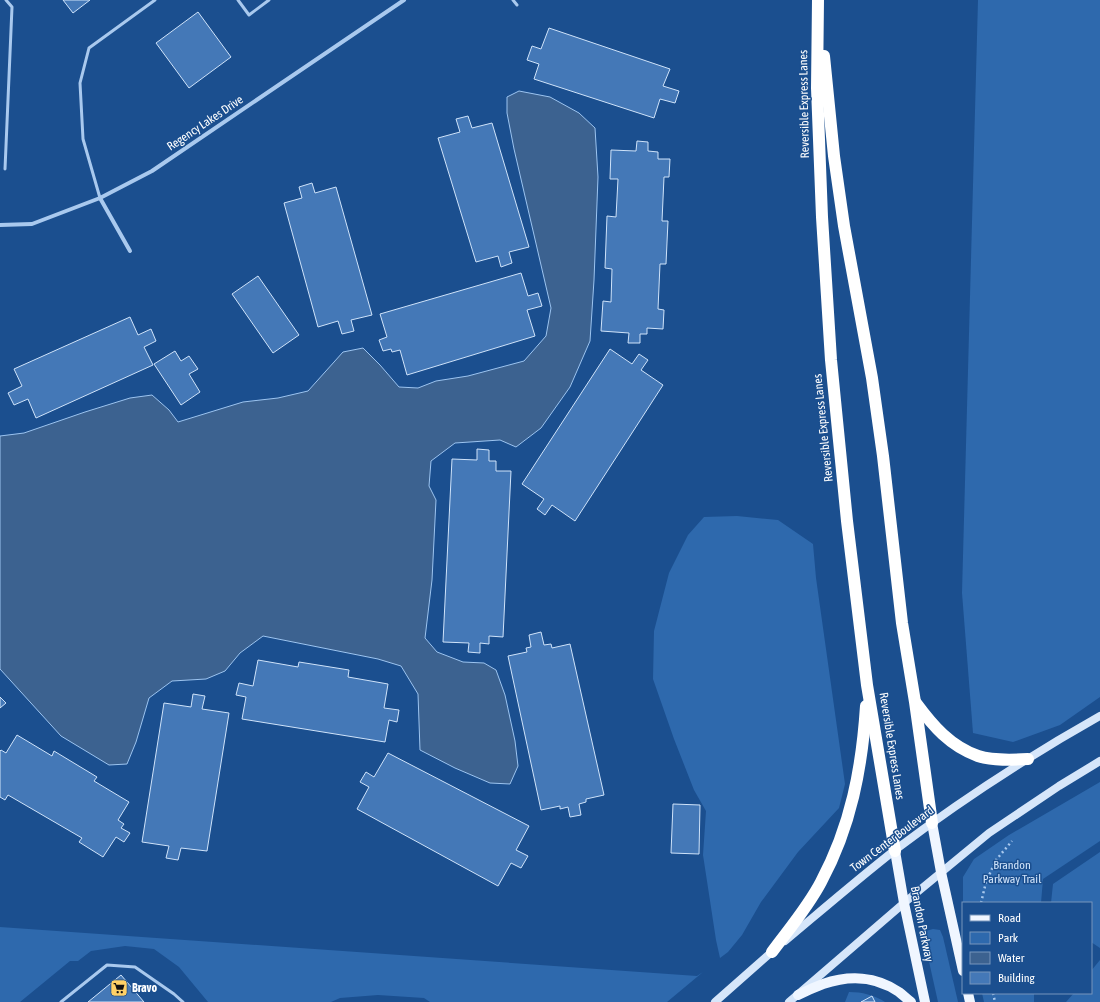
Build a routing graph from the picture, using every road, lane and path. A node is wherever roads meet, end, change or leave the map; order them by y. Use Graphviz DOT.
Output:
graph roads {
  1 [pos="6,0"];
  2 [pos="154,0"];
  3 [pos="238,0"];
  4 [pos="269,0"];
  5 [pos="404,0"];
  6 [pos="514,0"];
  7 [pos="818,0"];
  8 [pos="517,5"];
  9 [pos="5,169"];
  10 [pos="100,198"];
  11 [pos="0,225"];
  12 [pos="130,251"];
  13 [pos="867,685"];
  14 [pos="915,702"];
  15 [pos="1100,716"];
  16 [pos="1028,759"];
  17 [pos="1100,761"];
  18 [pos="932,823"];
  19 [pos="1012,841"];
  20 [pos="895,851"];
  21 [pos="941,872"];
  22 [pos="981,902"];
  23 [pos="904,903"];
  24 [pos="772,952"];
  25 [pos="962,966"];
  26 [pos="798,995"];
  27 [pos="61,1002"];
  28 [pos="183,1002"];
  29 [pos="715,1002"];
  30 [pos="790,1002"];
  31 [pos="911,1002"];
  32 [pos="925,1002"];
  1 -- 9 [label="lane"];
  2 -- 10 [label="lane"];
  3 -- 4 [label="lane"];
  5 -- 10 [label="street, Regency Lakes Drive"];
  6 -- 8 [label="lane"];
  7 -- 13 [label="highway, Reversible Express Lanes"];
  7 -- 14 [label="highway, Reversible Express Lanes"];
  10 -- 11 [label="street, Regency Lakes Drive"];
  10 -- 12 [label="street"];
  13 -- 20 [label="highway, Reversible Express Lanes"];
  13 -- 24 [label="highway"];
  14 -- 16 [label="highway"];
  14 -- 18 [label="highway, Reversible Express Lanes"];
  15 -- 16 [label="street, Town Center Boulevard"];
  16 -- 18 [label="street, Town Center Boulevard"];
  17 -- 21 [label="street"];
  18 -- 20 [label="street, Town Center Boulevard"];
  18 -- 21 [label="main road"];
  19 -- 22 [label="path"];
  20 -- 23 [label="main road, Brandon Parkway"];
  20 -- 24 [label="street, Town Center Boulevard"];
  21 -- 23 [label="street"];
  21 -- 25 [label="main road"];
  23 -- 26 [label="street"];
  23 -- 32 [label="main road, Brandon Parkway"];
  24 -- 29 [label="street, Town Center Boulevard"];
  26 -- 30 [label="street"];
  26 -- 31 [label="main road"];
  27 -- 28 [label="lane"];
}
